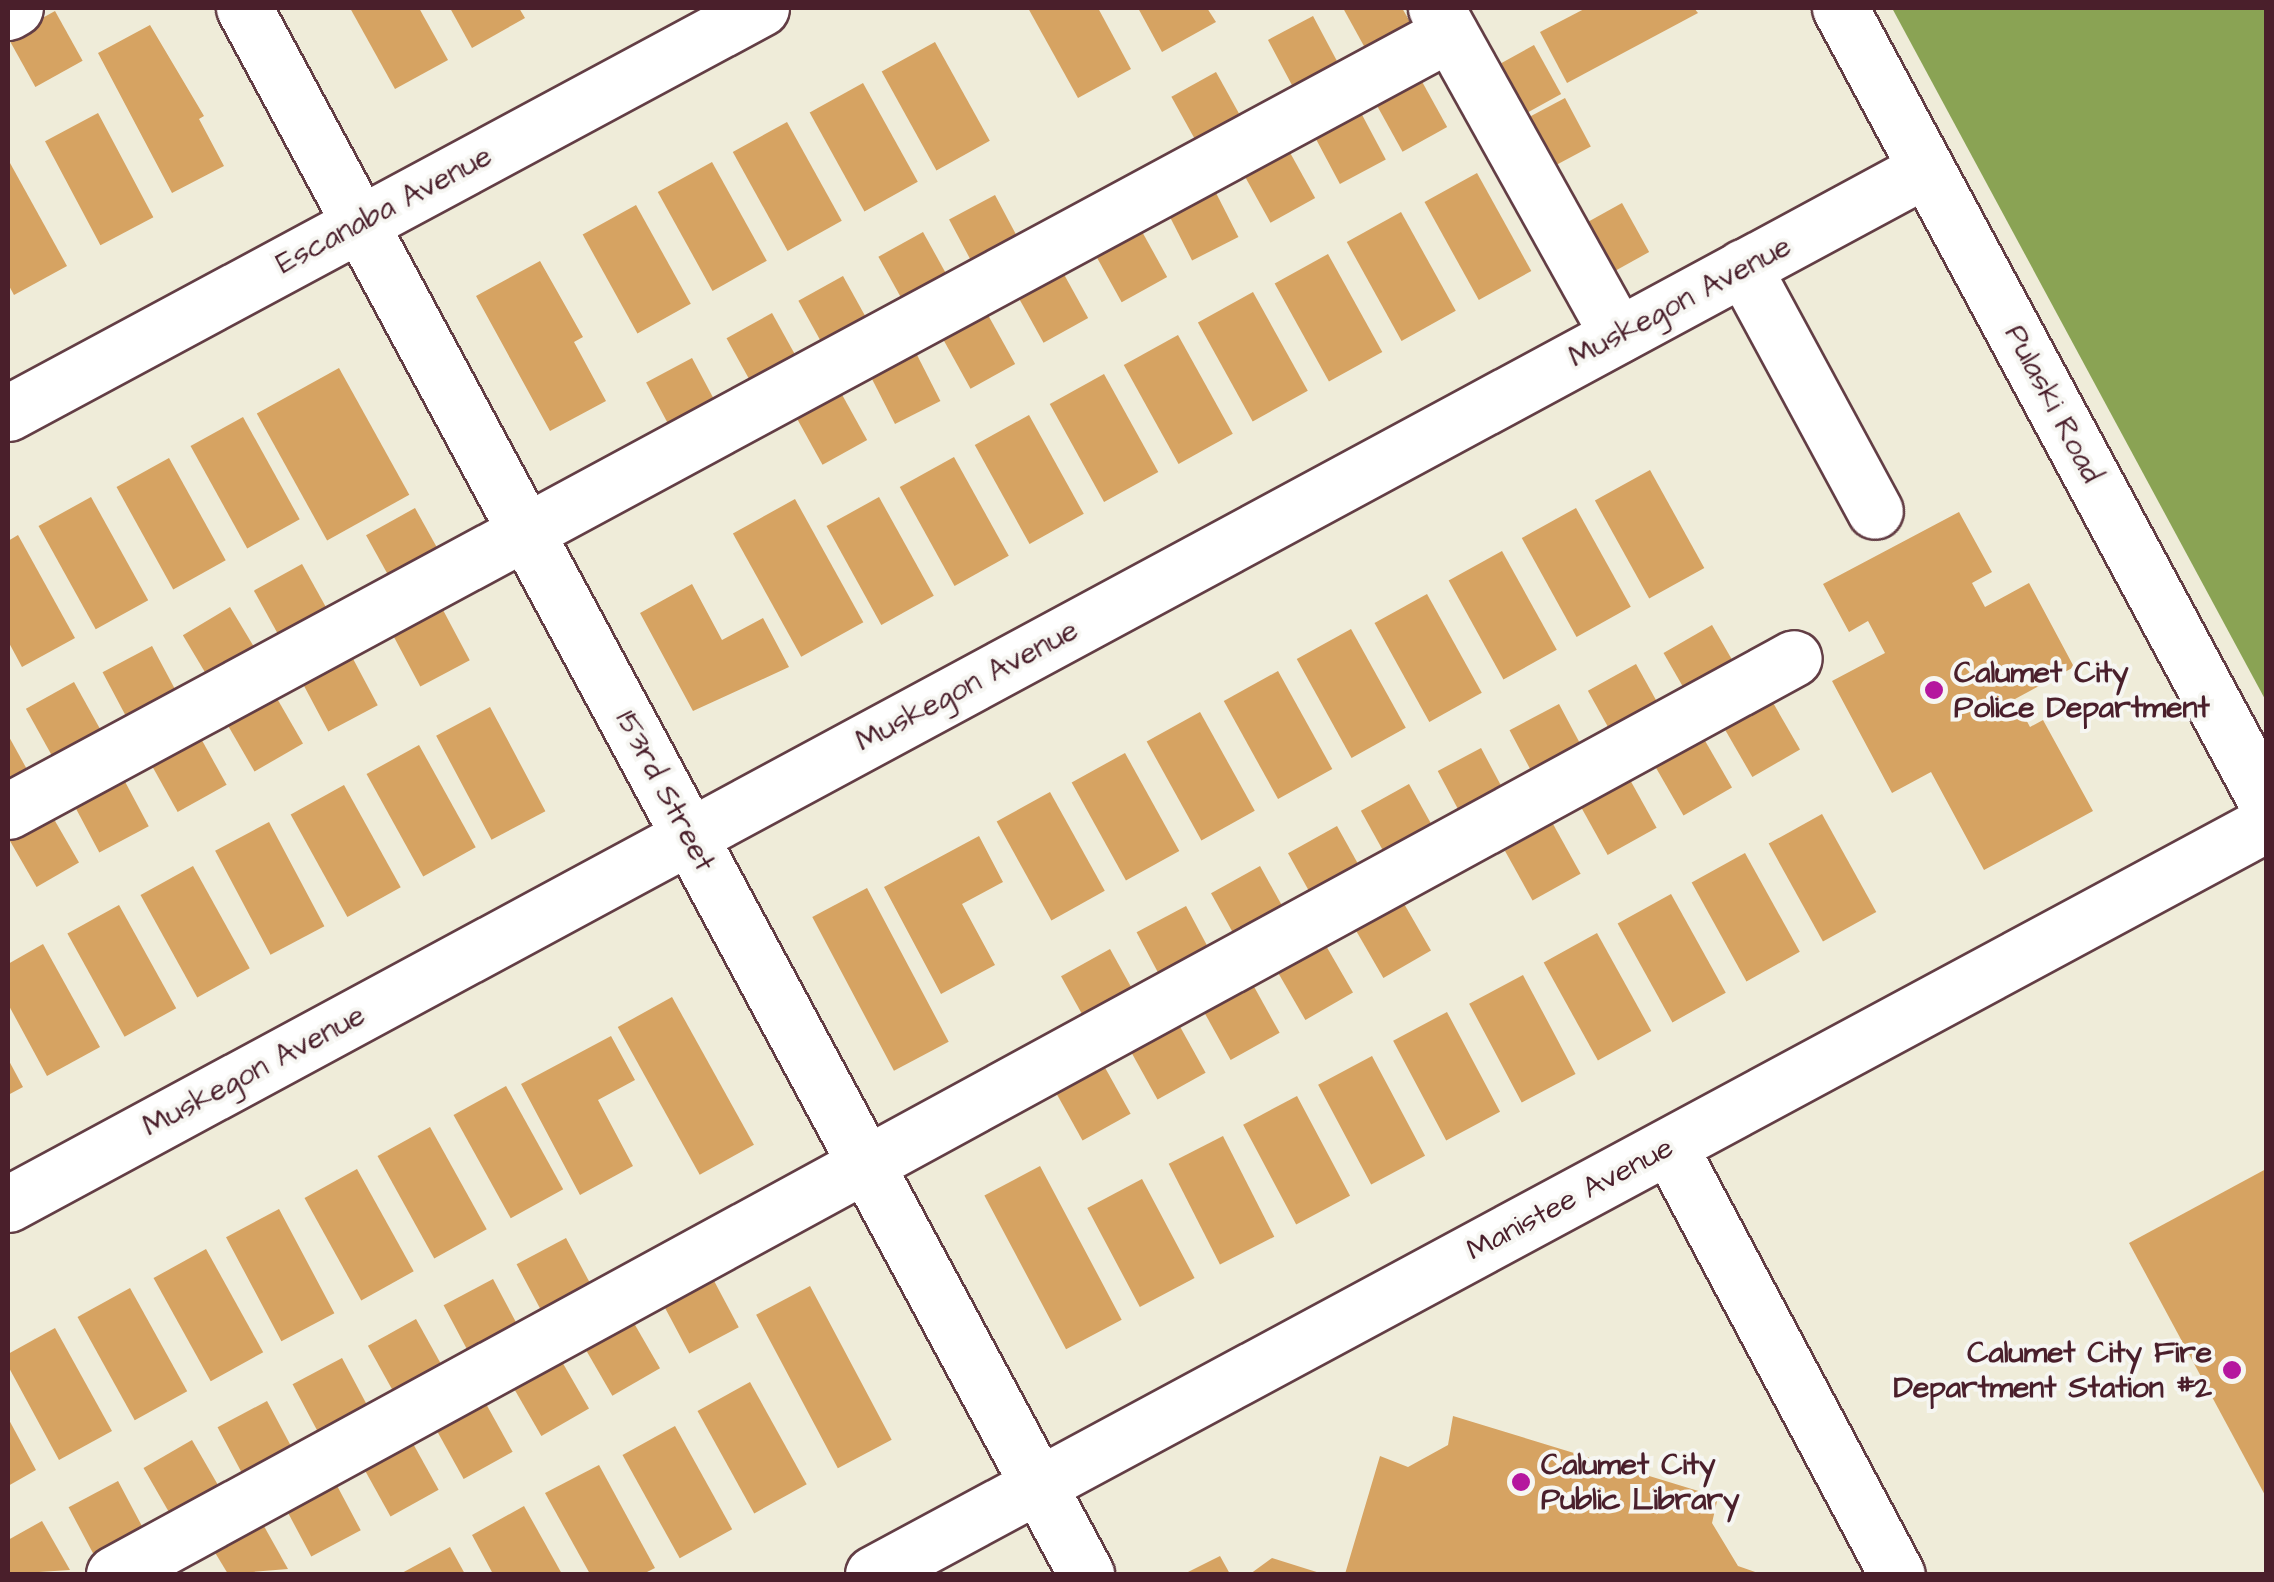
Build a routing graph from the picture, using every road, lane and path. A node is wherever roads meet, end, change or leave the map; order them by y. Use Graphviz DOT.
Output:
graph roads {
  1 [pos="15,8"];
  2 [pos="244,8"];
  3 [pos="761,8"];
  4 [pos="1840,8"];
  5 [pos="8,12"];
  6 [pos="1443,20"];
  7 [pos="1926,169"];
  8 [pos="360,224"];
  9 [pos="1743,267"];
  10 [pos="1618,335"];
  11 [pos="8,413"];
  12 [pos="1876,512"];
  13 [pos="526,533"];
  14 [pos="1794,658"];
  15 [pos="2266,801"];
  16 [pos="8,811"];
  17 [pos="2266,824"];
  18 [pos="689,836"];
  19 [pos="1669,1146"];
  20 [pos="867,1168"];
  21 [pos="8,1204"];
  22 [pos="1038,1485"];
  23 [pos="114,1574"];
  24 [pos="873,1574"];
  25 [pos="1086,1574"];
  26 [pos="1897,1574"];
  1 -- 5 [label="street"];
  2 -- 8 [label="street, 153rd Street"];
  3 -- 8 [label="street, Escanaba Avenue"];
  4 -- 7 [label="street, Pulaski Road"];
  6 -- 10 [label="street"];
  6 -- 13 [label="street"];
  7 -- 9 [label="street, Muskegon Avenue"];
  7 -- 15 [label="street, Pulaski Road"];
  8 -- 11 [label="street, Escanaba Avenue"];
  8 -- 13 [label="street, 153rd Street"];
  9 -- 10 [label="street, Muskegon Avenue"];
  9 -- 12 [label="street"];
  10 -- 18 [label="street, Muskegon Avenue"];
  13 -- 16 [label="street"];
  13 -- 18 [label="street, 153rd Street"];
  14 -- 20 [label="street"];
  17 -- 19 [label="street, Manistee Avenue"];
  18 -- 20 [label="street, 153rd Street"];
  18 -- 21 [label="street, Muskegon Avenue"];
  19 -- 22 [label="street, Manistee Avenue"];
  19 -- 26 [label="street"];
  20 -- 22 [label="street, 153rd Street"];
  20 -- 23 [label="street"];
  22 -- 24 [label="street, Manistee Avenue"];
  22 -- 25 [label="street, 153rd Street"];
}
